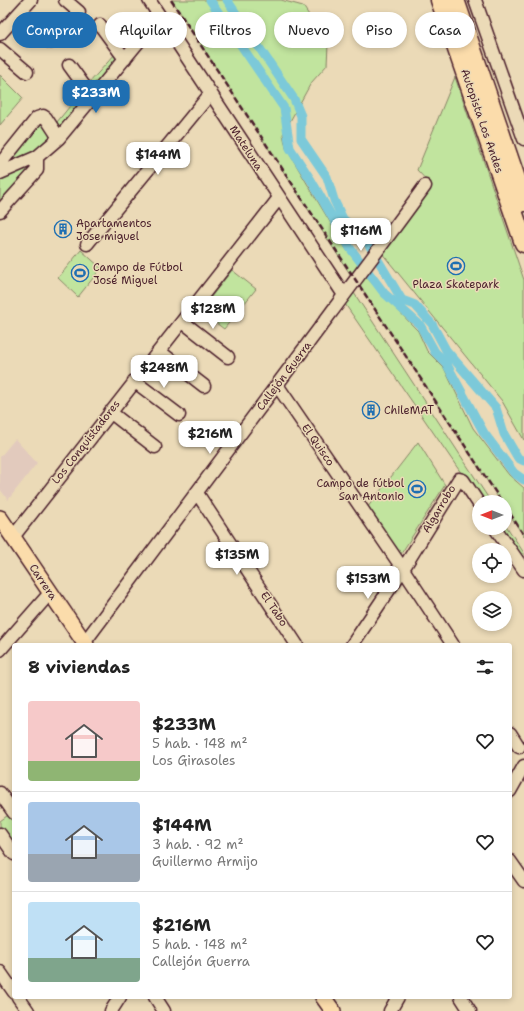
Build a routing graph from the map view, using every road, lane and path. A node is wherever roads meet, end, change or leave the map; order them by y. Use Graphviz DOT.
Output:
graph roads {
  1 [pos="31,0"];
  2 [pos="65,0"];
  3 [pos="150,0"];
  4 [pos="440,0"];
  5 [pos="455,0"];
  6 [pos="475,0"];
  7 [pos="20,12"];
  8 [pos="79,12"];
  9 [pos="158,12"];
  10 [pos="12,21"];
  11 [pos="100,25"];
  12 [pos="0,34"];
  13 [pos="134,48"];
  14 [pos="181,48"];
  15 [pos="0,49"];
  16 [pos="125,59"];
  17 [pos="69,64"];
  18 [pos="27,72"];
  19 [pos="211,93"];
  20 [pos="93,98"];
  21 [pos="59,138"];
  22 [pos="524,139"];
  23 [pos="37,157"];
  24 [pos="0,164"];
  25 [pos="0,173"];
  26 [pos="425,186"];
  27 [pos="279,198"];
  28 [pos="524,202"];
  29 [pos="0,211"];
  30 [pos="524,242"];
  31 [pos="87,244"];
  32 [pos="344,295"];
  33 [pos="183,322"];
  34 [pos="159,351"];
  35 [pos="228,357"];
  36 [pos="134,381"];
  37 [pos="277,385"];
  38 [pos="204,386"];
  39 [pos="110,412"];
  40 [pos="179,415"];
  41 [pos="155,448"];
  42 [pos="197,493"];
  43 [pos="473,495"];
  44 [pos="4,528"];
  45 [pos="500,535"];
  46 [pos="403,569"];
  47 [pos="524,570"];
  48 [pos="50,592"];
  49 [pos="84,643"];
  50 [pos="86,643"];
  51 [pos="296,643"];
  52 [pos="353,643"];
  53 [pos="452,643"];
  54 [pos="0,650"];
  55 [pos="512,735"];
  56 [pos="519,747"];
  57 [pos="524,766"];
  58 [pos="512,787"];
  59 [pos="0,793"];
  60 [pos="12,810"];
  61 [pos="0,834"];
  62 [pos="12,851"];
  63 [pos="512,864"];
  64 [pos="524,882"];
  65 [pos="0,972"];
  66 [pos="12,989"];
  67 [pos="19,999"];
  68 [pos="119,999"];
  69 [pos="156,999"];
  70 [pos="324,999"];
  71 [pos="462,999"];
  72 [pos="28,1011"];
  73 [pos="111,1011"];
  74 [pos="164,1011"];
  75 [pos="333,1011"];
  76 [pos="470,1011"];
  1 -- 7 [label="street"];
  2 -- 8 [label="street"];
  3 -- 9 [label="street, Mateluna"];
  4 -- 30 [label="highway, Autopista Los Andes"];
  5 -- 28 [label="highway, Autopista Los Andes"];
  6 -- 22 [label="street"];
  10 -- 12 [label="street"];
  11 -- 16 [label="street"];
  13 -- 16 [label="street"];
  14 -- 19 [label="street, Mateluna"];
  15 -- 18 [label="street"];
  16 -- 20 [label="street"];
  17 -- 20 [label="street"];
  19 -- 27 [label="street, Mateluna"];
  19 -- 31 [label="street"];
  20 -- 21 [label="street"];
  21 -- 23 [label="street"];
  21 -- 24 [label="street"];
  23 -- 25 [label="street"];
  23 -- 29 [label="street"];
  26 -- 32 [label="street, Callejón Guerra"];
  27 -- 32 [label="street, Mateluna"];
  27 -- 33 [label="street, Los Conquistadores"];
  32 -- 37 [label="street, Callejón Guerra"];
  33 -- 34 [label="street, Los Conquistadores"];
  33 -- 35 [label="street"];
  34 -- 36 [label="street, Los Conquistadores"];
  34 -- 38 [label="street"];
  36 -- 39 [label="street, Los Conquistadores"];
  36 -- 40 [label="street"];
  37 -- 42 [label="street, Callejón Guerra"];
  37 -- 46 [label="street, El Quisco"];
  39 -- 41 [label="street"];
  39 -- 44 [label="street, Los Conquistadores"];
  42 -- 50 [label="street, Callejón Guerra"];
  42 -- 51 [label="street, El Tabo"];
  43 -- 46 [label="street, Algarrobo"];
  44 -- 48 [label="main road, Carrera"];
  45 -- 47 [label="street"];
  46 -- 52 [label="street"];
  46 -- 53 [label="street, El Quisco"];
  48 -- 49 [label="main road, Carrera"];
  48 -- 54 [label="street"];
  55 -- 56 [label="street"];
  57 -- 58 [label="street"];
  59 -- 60 [label="street"];
  61 -- 62 [label="street"];
  63 -- 64 [label="street"];
  65 -- 66 [label="street"];
  67 -- 72 [label="street"];
  68 -- 73 [label="street"];
  69 -- 74 [label="street"];
  70 -- 75 [label="main road"];
  71 -- 76 [label="street"];
}
